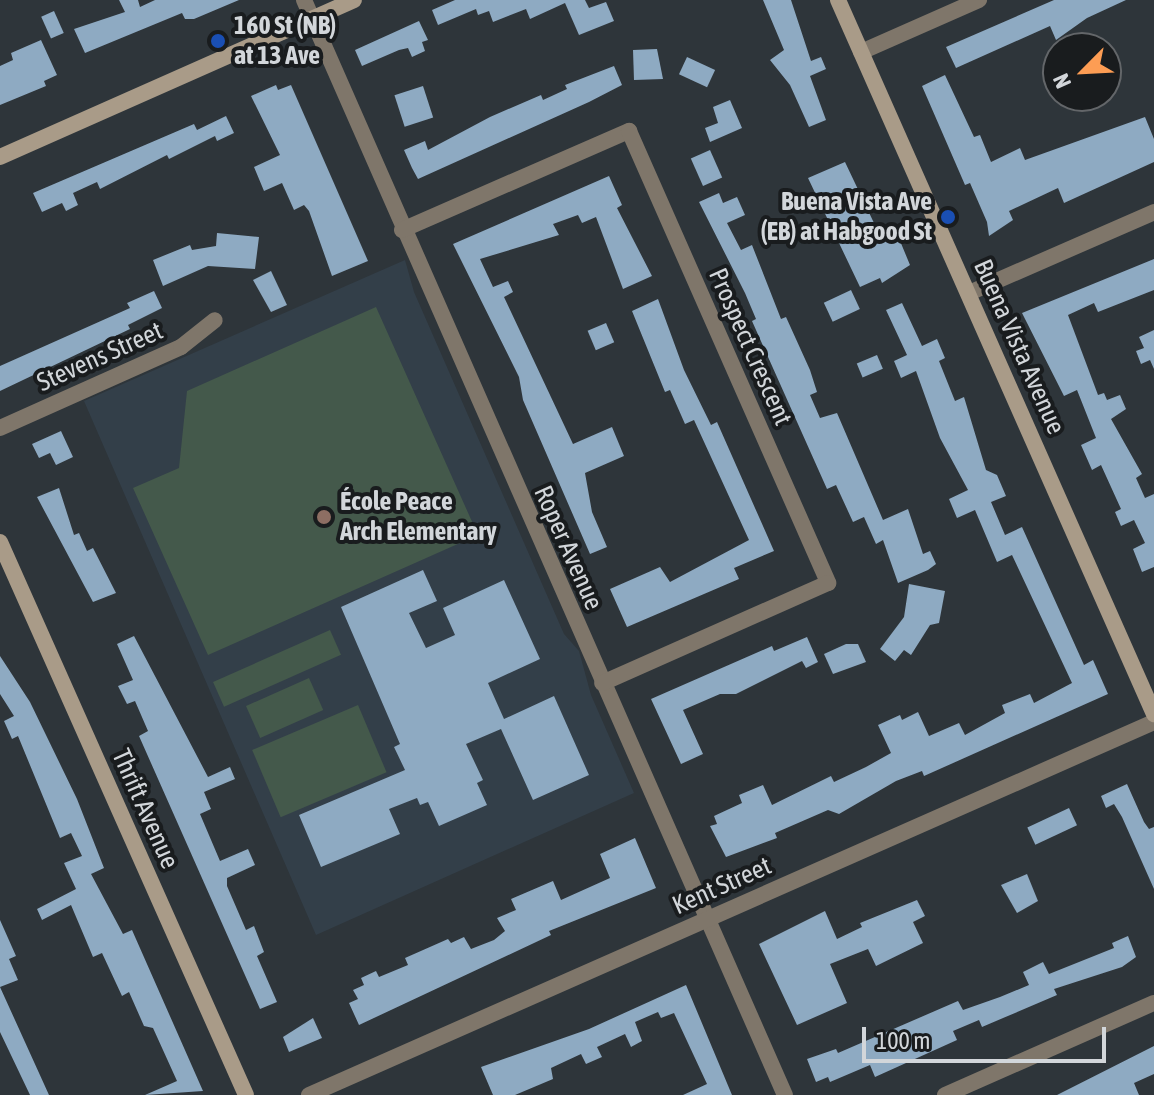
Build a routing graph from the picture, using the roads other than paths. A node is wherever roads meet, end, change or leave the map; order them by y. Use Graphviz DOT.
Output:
graph roads {
  1 [pos="304,0"];
  2 [pos="354,0"];
  3 [pos="838,0"];
  4 [pos="979,0"];
  5 [pos="312,19"];
  6 [pos="861,52"];
  7 [pos="0,157"];
  8 [pos="1154,212"];
  9 [pos="402,230"];
  10 [pos="969,293"];
  11 [pos="215,320"];
  12 [pos="0,428"];
  13 [pos="0,542"];
  14 [pos="602,683"];
  15 [pos="1154,714"];
  16 [pos="1154,722"];
  17 [pos="707,919"];
  18 [pos="1154,1003"];
  19 [pos="246,1095"];
  20 [pos="309,1095"];
  21 [pos="785,1095"];
  22 [pos="945,1095"];
  1 -- 5 [label="street, Roper Avenue"];
  2 -- 5 [label="street"];
  3 -- 6 [label="street, Buena Vista Avenue"];
  4 -- 6 [label="street"];
  5 -- 7 [label="street"];
  5 -- 9 [label="street, Roper Avenue"];
  6 -- 10 [label="street, Buena Vista Avenue"];
  8 -- 10 [label="street"];
  9 -- 14 [label="street, Roper Avenue"];
  9 -- 14 [label="street, Prospect Crescent"];
  10 -- 15 [label="street, Buena Vista Avenue"];
  11 -- 12 [label="street, Stevens Street"];
  13 -- 19 [label="street, Thrift Avenue"];
  14 -- 17 [label="street, Roper Avenue"];
  16 -- 17 [label="street, Kent Street"];
  17 -- 20 [label="street, Kent Street"];
  17 -- 21 [label="street, Roper Avenue"];
  18 -- 22 [label="street"];
}
